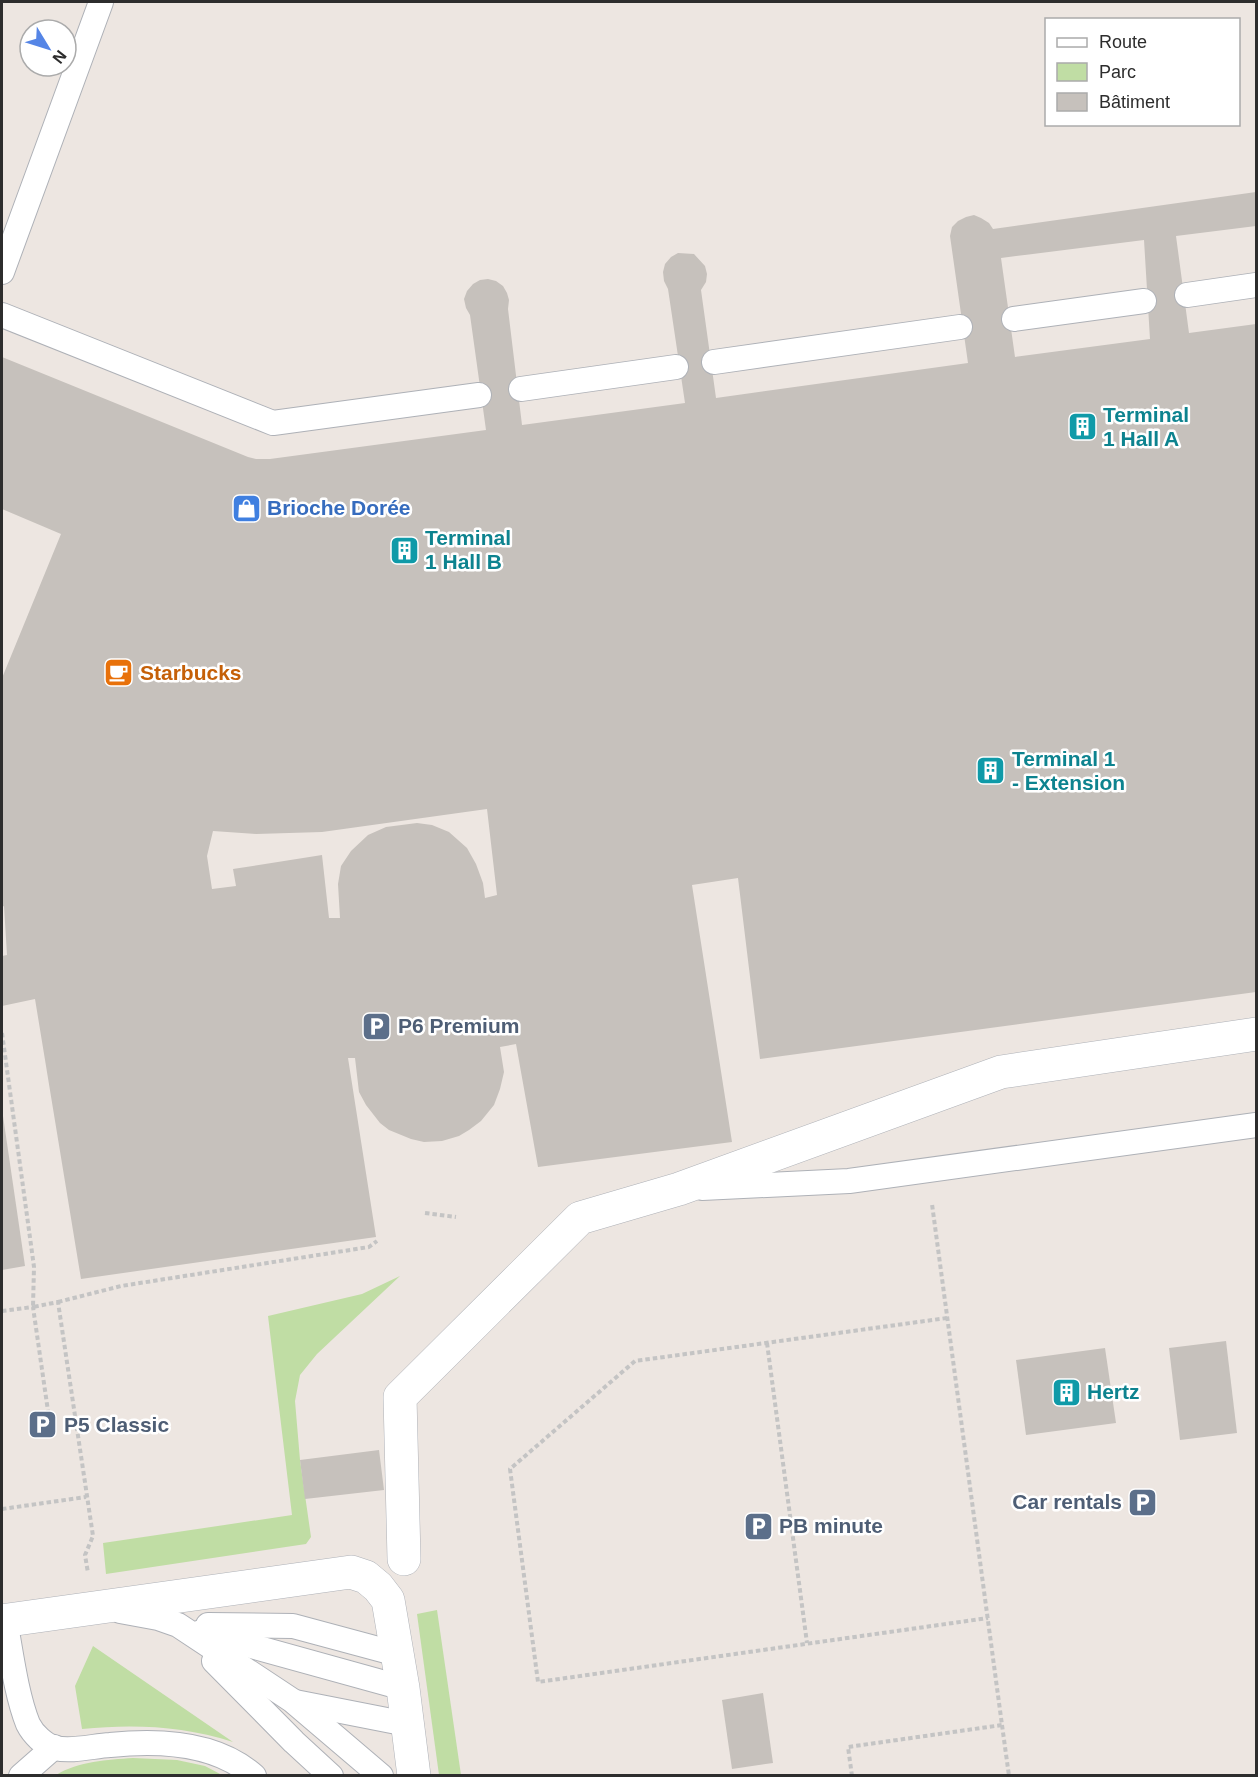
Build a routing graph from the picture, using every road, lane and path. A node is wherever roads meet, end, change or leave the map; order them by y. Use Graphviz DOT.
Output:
graph roads {
  1 [pos="101,2"];
  2 [pos="2,272"];
  3 [pos="1257,285"];
  4 [pos="1187,294"];
  5 [pos="1144,301"];
  6 [pos="2,315"];
  7 [pos="1014,319"];
  8 [pos="960,327"];
  9 [pos="714,362"];
  10 [pos="676,367"];
  11 [pos="521,388"];
  12 [pos="479,395"];
  13 [pos="2,1034"];
  14 [pos="1257,1034"];
  15 [pos="1257,1125"];
  16 [pos="928,1170"];
  17 [pos="679,1189"];
  18 [pos="425,1213"];
  19 [pos="456,1216"];
  20 [pos="378,1241"];
  21 [pos="58,1302"];
  22 [pos="33,1307"];
  23 [pos="2,1311"];
  24 [pos="947,1318"];
  25 [pos="767,1342"];
  26 [pos="50,1425"];
  27 [pos="86,1497"];
  28 [pos="2,1509"];
  29 [pos="85,1555"];
  30 [pos="404,1559"];
  31 [pos="94,1607"];
  32 [pos="988,1618"];
  33 [pos="3,1621"];
  34 [pos="178,1625"];
  35 [pos="807,1643"];
  36 [pos="397,1654"];
  37 [pos="403,1689"];
  38 [pos="293,1701"];
  39 [pos="407,1724"];
  40 [pos="1002,1725"];
  41 [pos="54,1748"];
  42 [pos="21,1776"];
  43 [pos="254,1776"];
  44 [pos="331,1776"];
  45 [pos="381,1776"];
  46 [pos="414,1776"];
  47 [pos="852,1776"];
  48 [pos="1010,1776"];
  1 -- 2 [label="lane"];
  3 -- 4 [label="lane"];
  5 -- 7 [label="lane"];
  6 -- 12 [label="lane"];
  8 -- 9 [label="lane"];
  10 -- 11 [label="lane"];
  13 -- 22 [label="path"];
  14 -- 17 [label="street"];
  15 -- 16 [label="lane"];
  16 -- 17 [label="lane"];
  16 -- 24 [label="path"];
  17 -- 30 [label="street"];
  18 -- 19 [label="path"];
  20 -- 21 [label="path"];
  21 -- 22 [label="path"];
  21 -- 27 [label="path"];
  22 -- 23 [label="path"];
  22 -- 26 [label="path"];
  24 -- 25 [label="path"];
  24 -- 32 [label="path"];
  25 -- 35 [label="path"];
  25 -- 35 [label="path"];
  27 -- 28 [label="path"];
  27 -- 29 [label="path"];
  31 -- 33 [label="street"];
  31 -- 34 [label="lane"];
  31 -- 36 [label="street"];
  32 -- 35 [label="path"];
  32 -- 40 [label="path"];
  33 -- 41 [label="lane"];
  34 -- 36 [label="lane"];
  34 -- 37 [label="lane"];
  34 -- 38 [label="lane"];
  34 -- 44 [label="lane"];
  36 -- 37 [label="street"];
  37 -- 39 [label="street"];
  38 -- 39 [label="lane"];
  38 -- 45 [label="lane"];
  39 -- 46 [label="street"];
  40 -- 47 [label="path"];
  40 -- 48 [label="path"];
  41 -- 42 [label="lane"];
  41 -- 43 [label="lane"];
}
